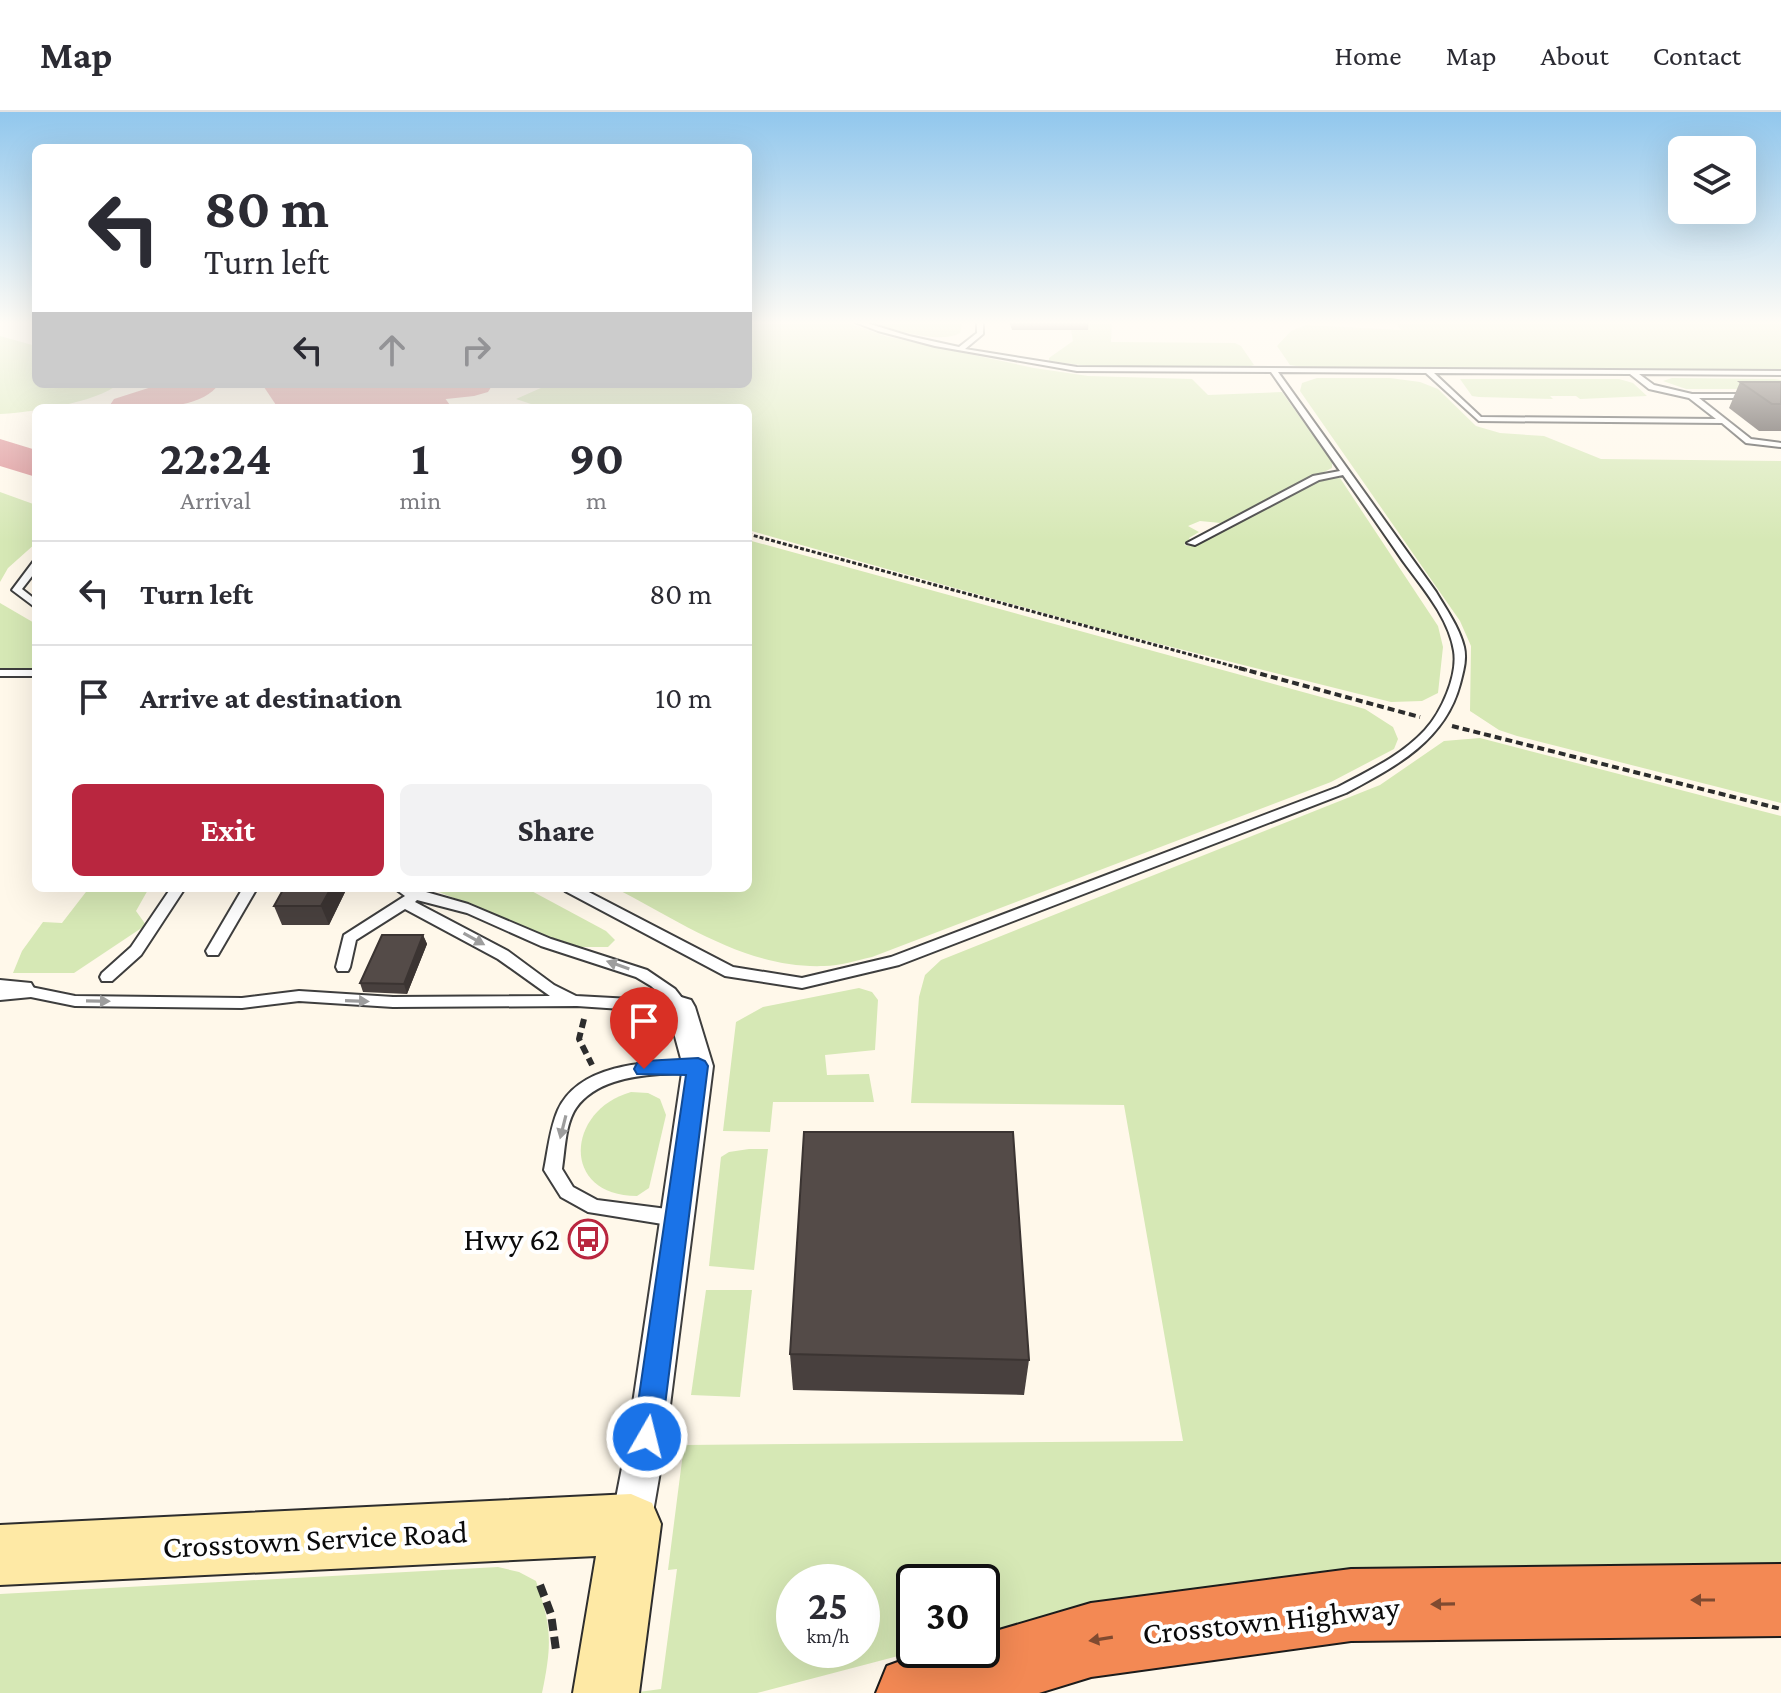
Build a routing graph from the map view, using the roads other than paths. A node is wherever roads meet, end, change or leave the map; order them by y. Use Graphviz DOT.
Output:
graph roads {
  1 [pos="1290,395"];
  2 [pos="1453,395"];
  3 [pos="1687,395"];
  4 [pos="1692,396"];
  5 [pos="1781,396"];
  6 [pos="1722,421"];
  7 [pos="1781,445"];
  8 [pos="1345,472"];
  9 [pos="1192,543"];
  10 [pos="32,568"];
  11 [pos="32,602"];
  12 [pos="0,673"];
  13 [pos="32,673"];
  14 [pos="175,892"];
  15 [pos="248,892"];
  16 [pos="578,892"];
  17 [pos="407,896"];
  18 [pos="213,951"];
  19 [pos="343,967"];
  20 [pos="107,977"];
  21 [pos="10,990"];
  22 [pos="681,1007"];
  23 [pos="573,1008"];
  24 [pos="698,1066"];
  25 [pos="675,1218"];
  26 [pos="631,1524"];
  27 [pos="0,1555"];
  28 [pos="1781,1600"];
  29 [pos="592,1662"];
  30 [pos="914,1693"];
  1 -- 8 [label="lane"];
  2 -- 6 [label="lane"];
  3 -- 4 [label="lane"];
  4 -- 5 [label="lane"];
  4 -- 6 [label="lane"];
  6 -- 7 [label="lane"];
  8 -- 9 [label="lane"];
  8 -- 16 [label="lane"];
  10 -- 11 [label="lane"];
  12 -- 13 [label="lane"];
  14 -- 20 [label="lane"];
  15 -- 18 [label="lane"];
  17 -- 19 [label="lane"];
  22 -- 17 [label="lane, one-way"];
  17 -- 23 [label="lane, one-way"];
  21 -- 23 [label="lane, one-way"];
  22 -- 23 [label="lane"];
  22 -- 24 [label="street"];
  24 -- 25 [label="street"];
  24 -- 25 [label="lane, one-way"];
  25 -- 26 [label="street"];
  26 -- 27 [label="street, Crosstown Service Road"];
  26 -- 29 [label="street"];
  28 -- 30 [label="highway, Crosstown Highway, one-way"];
}
